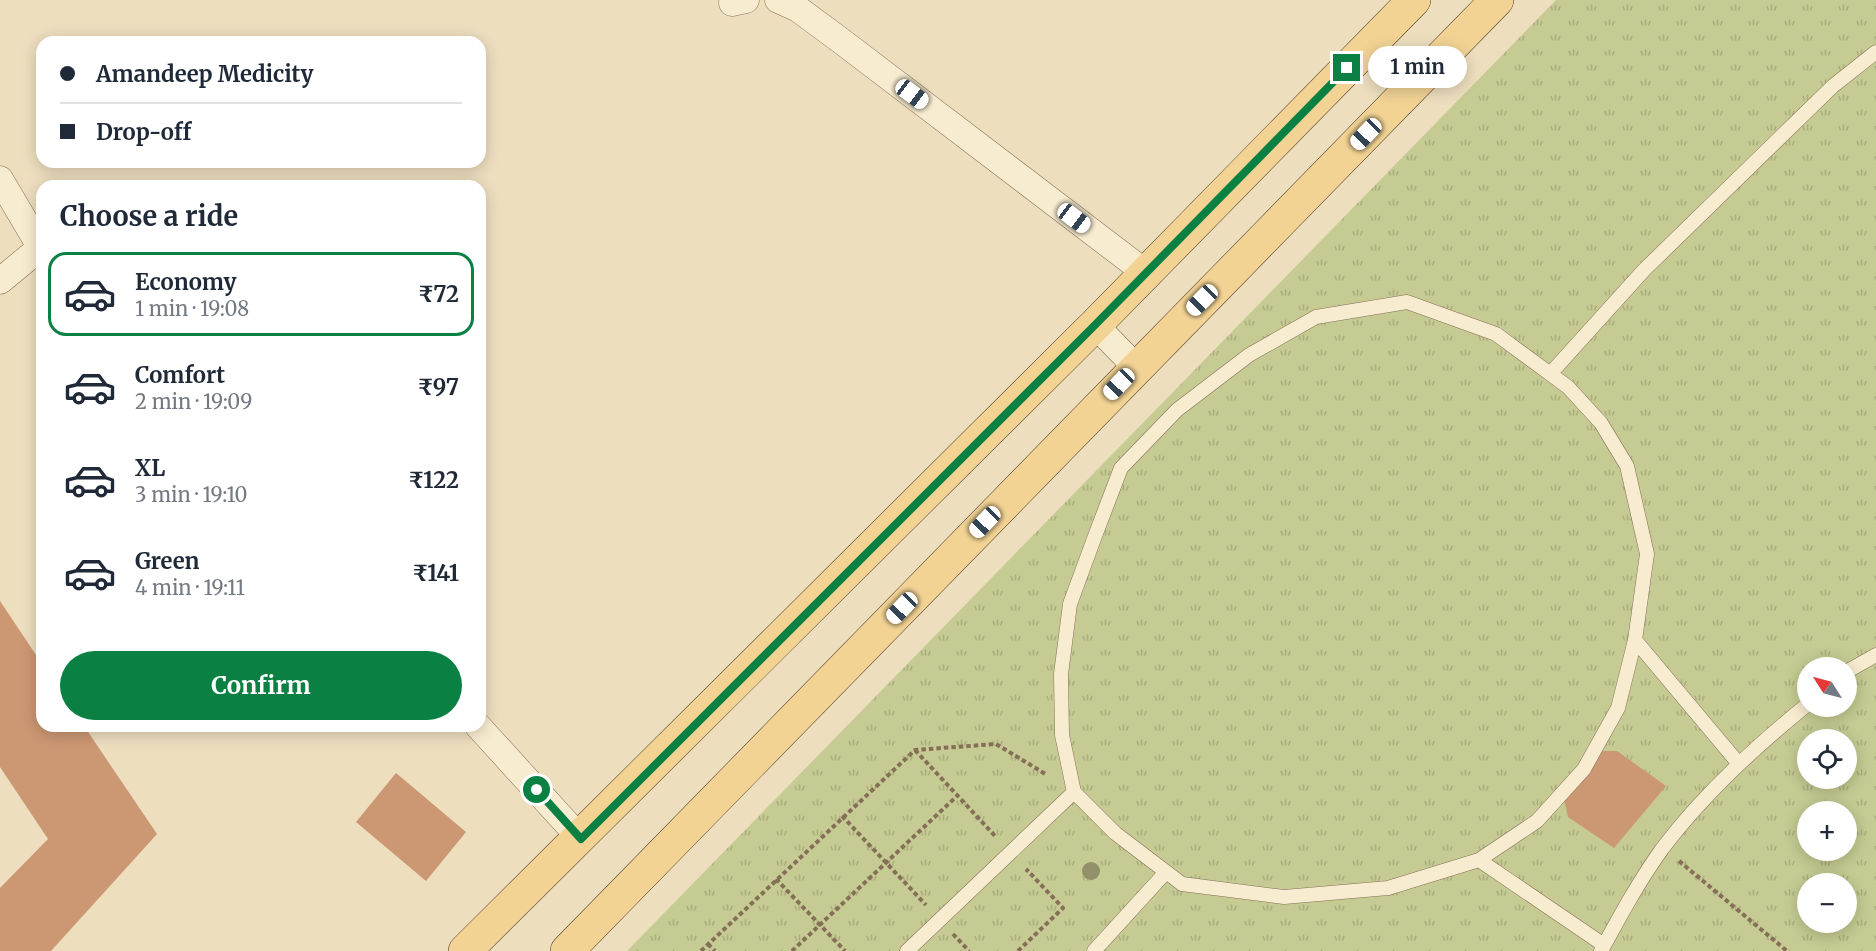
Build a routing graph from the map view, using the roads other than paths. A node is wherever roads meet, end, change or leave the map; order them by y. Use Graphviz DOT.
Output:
graph roads {
  1 [pos="778,0"];
  2 [pos="1414,0"];
  3 [pos="1497,0"];
  4 [pos="1876,52"];
  5 [pos="0,179"];
  6 [pos="36,240"];
  7 [pos="36,253"];
  8 [pos="1146,273"];
  9 [pos="0,281"];
  10 [pos="1095,325"];
  11 [pos="1136,367"];
  12 [pos="1550,374"];
  13 [pos="1635,640"];
  14 [pos="1876,655"];
  15 [pos="1857,666"];
  16 [pos="1797,713"];
  17 [pos="483,732"];
  18 [pos="1739,764"];
  19 [pos="1074,792"];
  20 [pos="581,839"];
  21 [pos="1479,860"];
  22 [pos="1166,872"];
  23 [pos="1603,948"];
  24 [pos="465,951"];
  25 [pos="567,951"];
  26 [pos="907,951"];
  27 [pos="1094,951"];
  1 -- 8 [label="street"];
  2 -- 8 [label="main road"];
  3 -- 11 [label="main road"];
  4 -- 12 [label="lane"];
  5 -- 6 [label="street"];
  7 -- 9 [label="street"];
  8 -- 10 [label="main road"];
  10 -- 11 [label="street"];
  10 -- 20 [label="main road"];
  11 -- 25 [label="main road"];
  12 -- 13 [label="lane"];
  12 -- 19 [label="lane"];
  13 -- 18 [label="lane"];
  13 -- 21 [label="lane"];
  14 -- 15 [label="lane"];
  16 -- 18 [label="lane"];
  17 -- 20 [label="street"];
  18 -- 23 [label="lane"];
  19 -- 22 [label="lane"];
  19 -- 26 [label="lane"];
  20 -- 24 [label="main road"];
  21 -- 22 [label="lane"];
  21 -- 23 [label="lane"];
  22 -- 27 [label="lane"];
}
